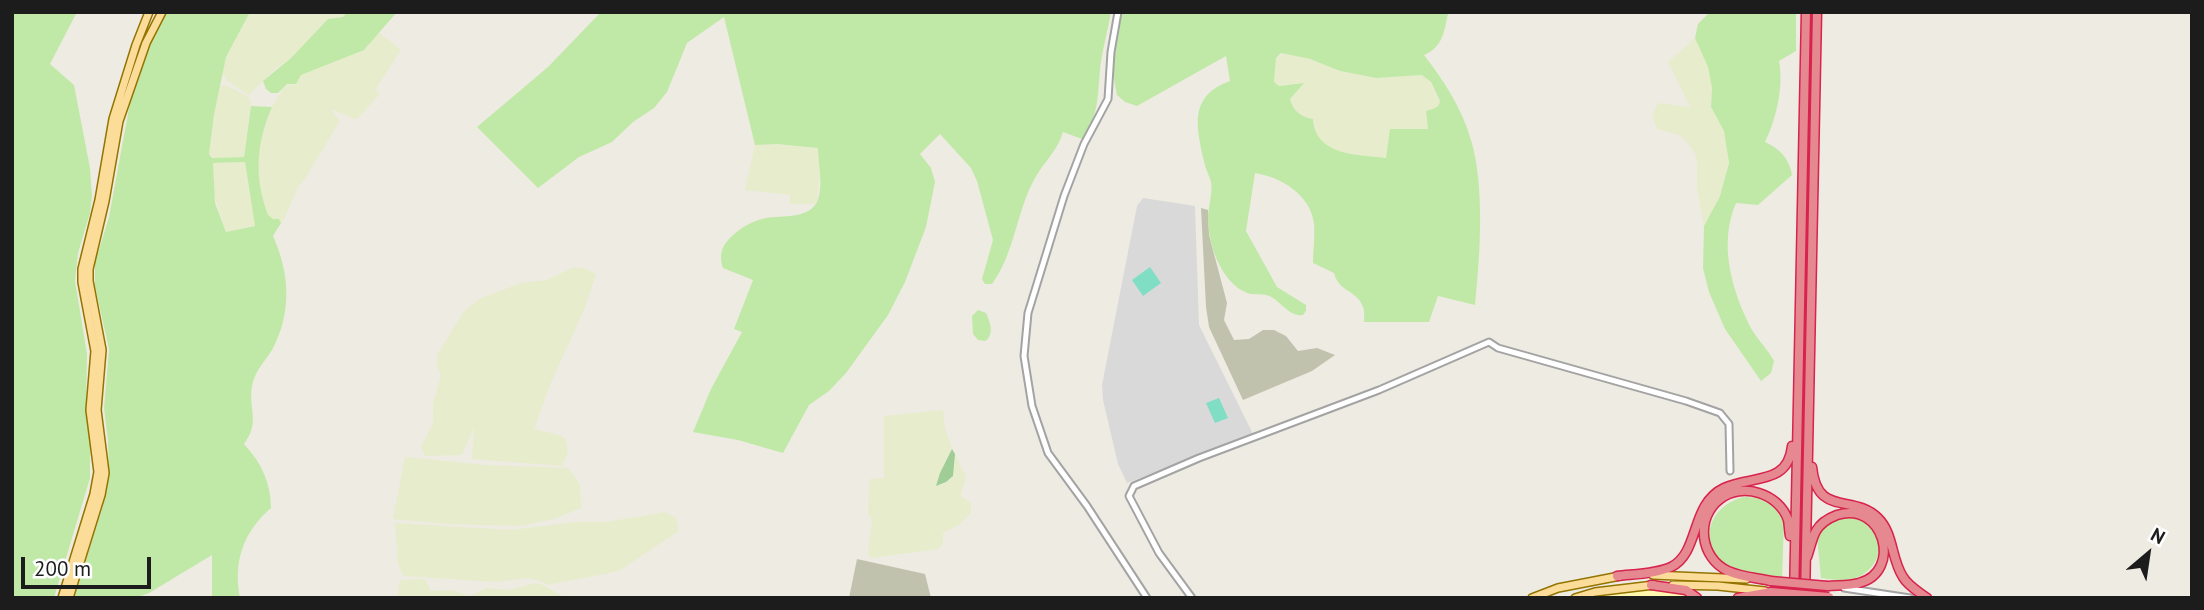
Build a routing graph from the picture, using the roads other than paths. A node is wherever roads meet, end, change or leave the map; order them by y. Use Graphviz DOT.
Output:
graph roads {
  1 [pos="149,12"];
  2 [pos="162,12"];
  3 [pos="1118,12"];
  4 [pos="1806,12"];
  5 [pos="1817,12"];
  6 [pos="1797,384"];
  7 [pos="1809,430"];
  8 [pos="1730,471"];
  9 [pos="1793,563"];
  10 [pos="1805,563"];
  11 [pos="1617,576"];
  12 [pos="1771,581"];
  13 [pos="1651,585"];
  14 [pos="1827,586"];
  15 [pos="1771,592"];
  16 [pos="62,598"];
  17 [pos="69,598"];
  18 [pos="1147,598"];
  19 [pos="1192,598"];
  20 [pos="1532,598"];
  21 [pos="1575,598"];
  22 [pos="1697,598"];
  23 [pos="1738,598"];
  24 [pos="1794,598"];
  25 [pos="1805,598"];
  26 [pos="1830,598"];
  27 [pos="1910,598"];
  28 [pos="1927,598"];
  1 -- 16 [label="main road"];
  2 -- 17 [label="main road"];
  3 -- 18 [label="street"];
  4 -- 6 [label="highway"];
  5 -- 7 [label="highway"];
  6 -- 9 [label="highway"];
  6 -- 11 [label="highway"];
  7 -- 10 [label="highway"];
  7 -- 28 [label="highway"];
  8 -- 19 [label="street"];
  9 -- 12 [label="highway"];
  9 -- 24 [label="highway"];
  10 -- 14 [label="highway"];
  10 -- 25 [label="highway"];
  11 -- 12 [label="main road"];
  11 -- 20 [label="main road"];
  12 -- 14 [label="highway, bridge"];
  13 -- 15 [label="main road"];
  13 -- 21 [label="main road"];
  13 -- 22 [label="highway"];
  14 -- 27 [label="street"];
  15 -- 23 [label="highway"];
  15 -- 26 [label="highway, bridge"];
}
